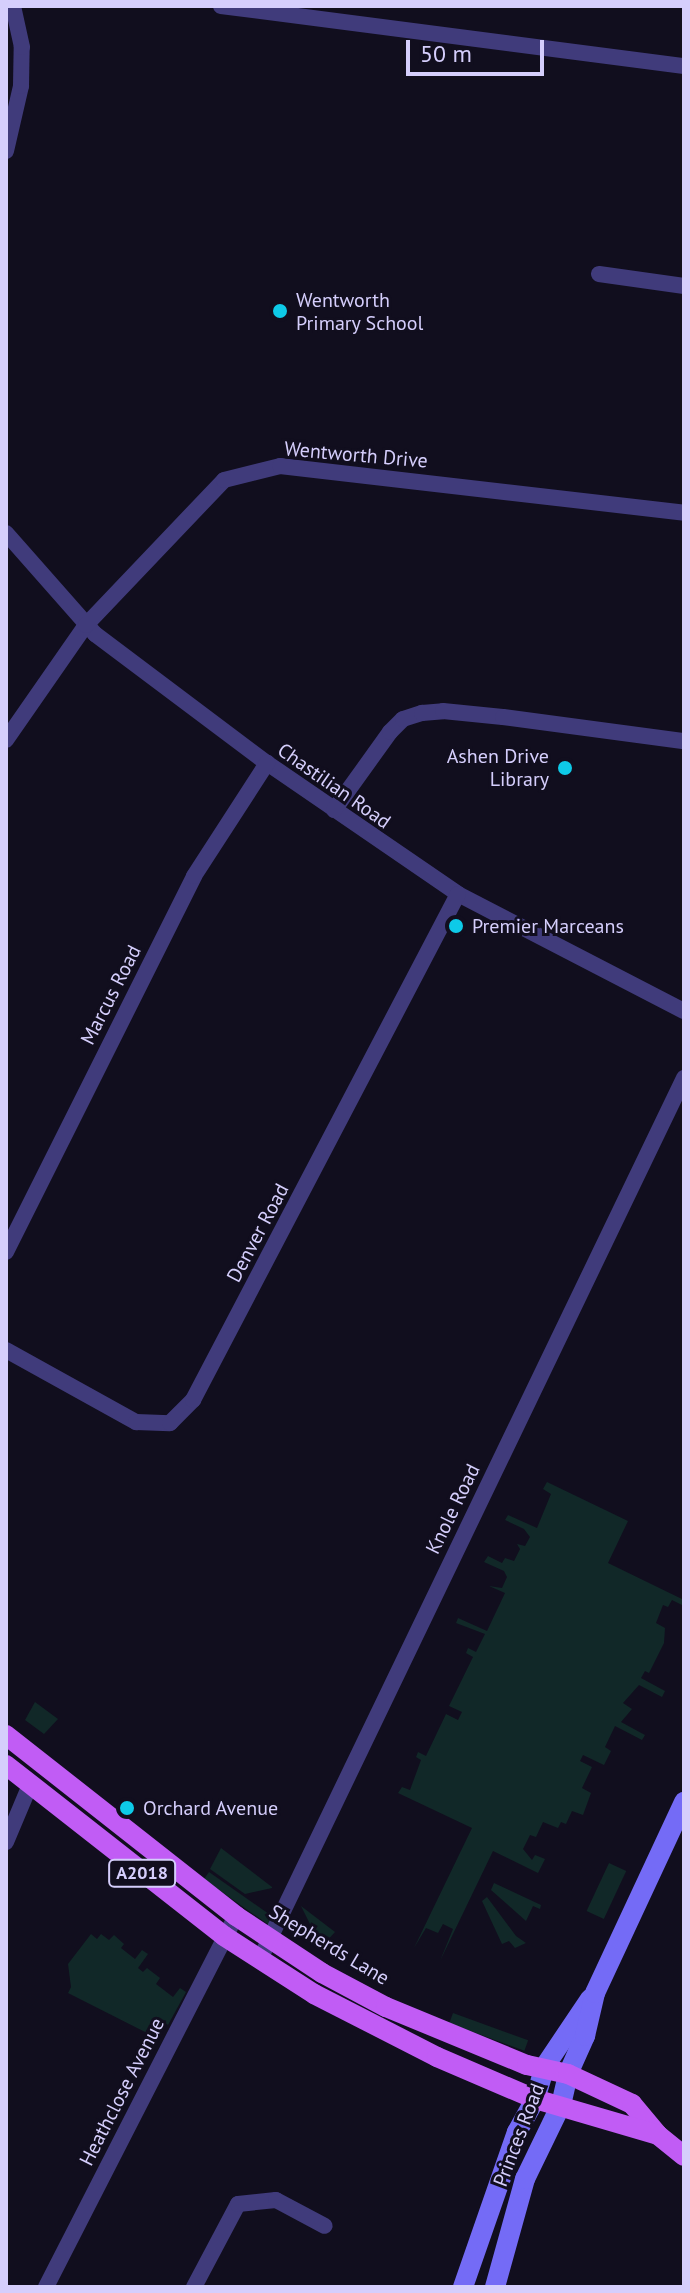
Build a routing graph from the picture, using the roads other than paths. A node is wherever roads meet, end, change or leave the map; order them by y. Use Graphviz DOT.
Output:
graph roads {
  1 [pos="13,6"];
  2 [pos="221,6"];
  3 [pos="684,66"];
  4 [pos="6,151"];
  5 [pos="599,274"];
  6 [pos="684,286"];
  7 [pos="684,513"];
  8 [pos="6,533"];
  9 [pos="86,625"];
  10 [pos="6,740"];
  11 [pos="684,741"];
  12 [pos="267,763"];
  13 [pos="334,810"];
  14 [pos="458,894"];
  15 [pos="684,1011"];
  16 [pos="684,1078"];
  17 [pos="6,1252"];
  18 [pos="6,1350"];
  19 [pos="6,1735"];
  20 [pos="6,1765"];
  21 [pos="30,1785"];
  22 [pos="684,1802"];
  23 [pos="6,1842"];
  24 [pos="236,1916"];
  25 [pos="224,1936"];
  26 [pos="271,1939"];
  27 [pos="260,1959"];
  28 [pos="595,1993"];
  29 [pos="545,2066"];
  30 [pos="568,2074"];
  31 [pos="535,2099"];
  32 [pos="561,2105"];
  33 [pos="658,2135"];
  34 [pos="681,2147"];
  35 [pos="325,2226"];
  36 [pos="46,2287"];
  37 [pos="194,2287"];
  38 [pos="463,2287"];
  39 [pos="495,2287"];
  1 -- 4 [label="street"];
  2 -- 3 [label="street"];
  5 -- 6 [label="street"];
  7 -- 9 [label="street, Wentworth Drive"];
  8 -- 9 [label="street, Chastilian Road"];
  9 -- 10 [label="street, Wentworth Drive"];
  9 -- 12 [label="street, Chastilian Road"];
  11 -- 13 [label="street"];
  12 -- 13 [label="street, Chastilian Road"];
  12 -- 17 [label="street, Marcus Road"];
  13 -- 14 [label="street, Chastilian Road"];
  14 -- 15 [label="street, Chastilian Road"];
  14 -- 18 [label="street, Denver Road"];
  16 -- 26 [label="street, Knole Road"];
  19 -- 24 [label="main road, Shepherds Lane / A2018"];
  20 -- 21 [label="main road, Shepherds Lane / A2018"];
  21 -- 23 [label="street"];
  21 -- 25 [label="main road, Shepherds Lane / A2018"];
  22 -- 28 [label="main road, Princes Road"];
  24 -- 25 [label="street, Heathclose Avenue"];
  24 -- 26 [label="main road, Shepherds Lane / A2018"];
  25 -- 27 [label="main road, Shepherds Lane / A2018"];
  25 -- 36 [label="street, Heathclose Avenue"];
  26 -- 27 [label="street, Knole Road"];
  26 -- 29 [label="main road, Shepherds Lane / A2018"];
  27 -- 31 [label="main road, Shepherds Lane / A2018"];
  28 -- 29 [label="main road, Princes Road"];
  28 -- 30 [label="main road, Princes Road"];
  29 -- 30 [label="main road, Shepherds Lane / A2018"];
  29 -- 31 [label="main road, Princes Road"];
  30 -- 32 [label="main road, Princes Road"];
  30 -- 33 [label="main road, Shepherds Lane / A2018"];
  31 -- 32 [label="main road, Shepherds Lane / A2018"];
  31 -- 38 [label="main road, Princes Road"];
  32 -- 33 [label="main road, Shepherds Lane / A2018"];
  32 -- 39 [label="main road, Princes Road"];
  33 -- 34 [label="main road, Shepherds Lane / A2018"];
  35 -- 37 [label="street"];
}
